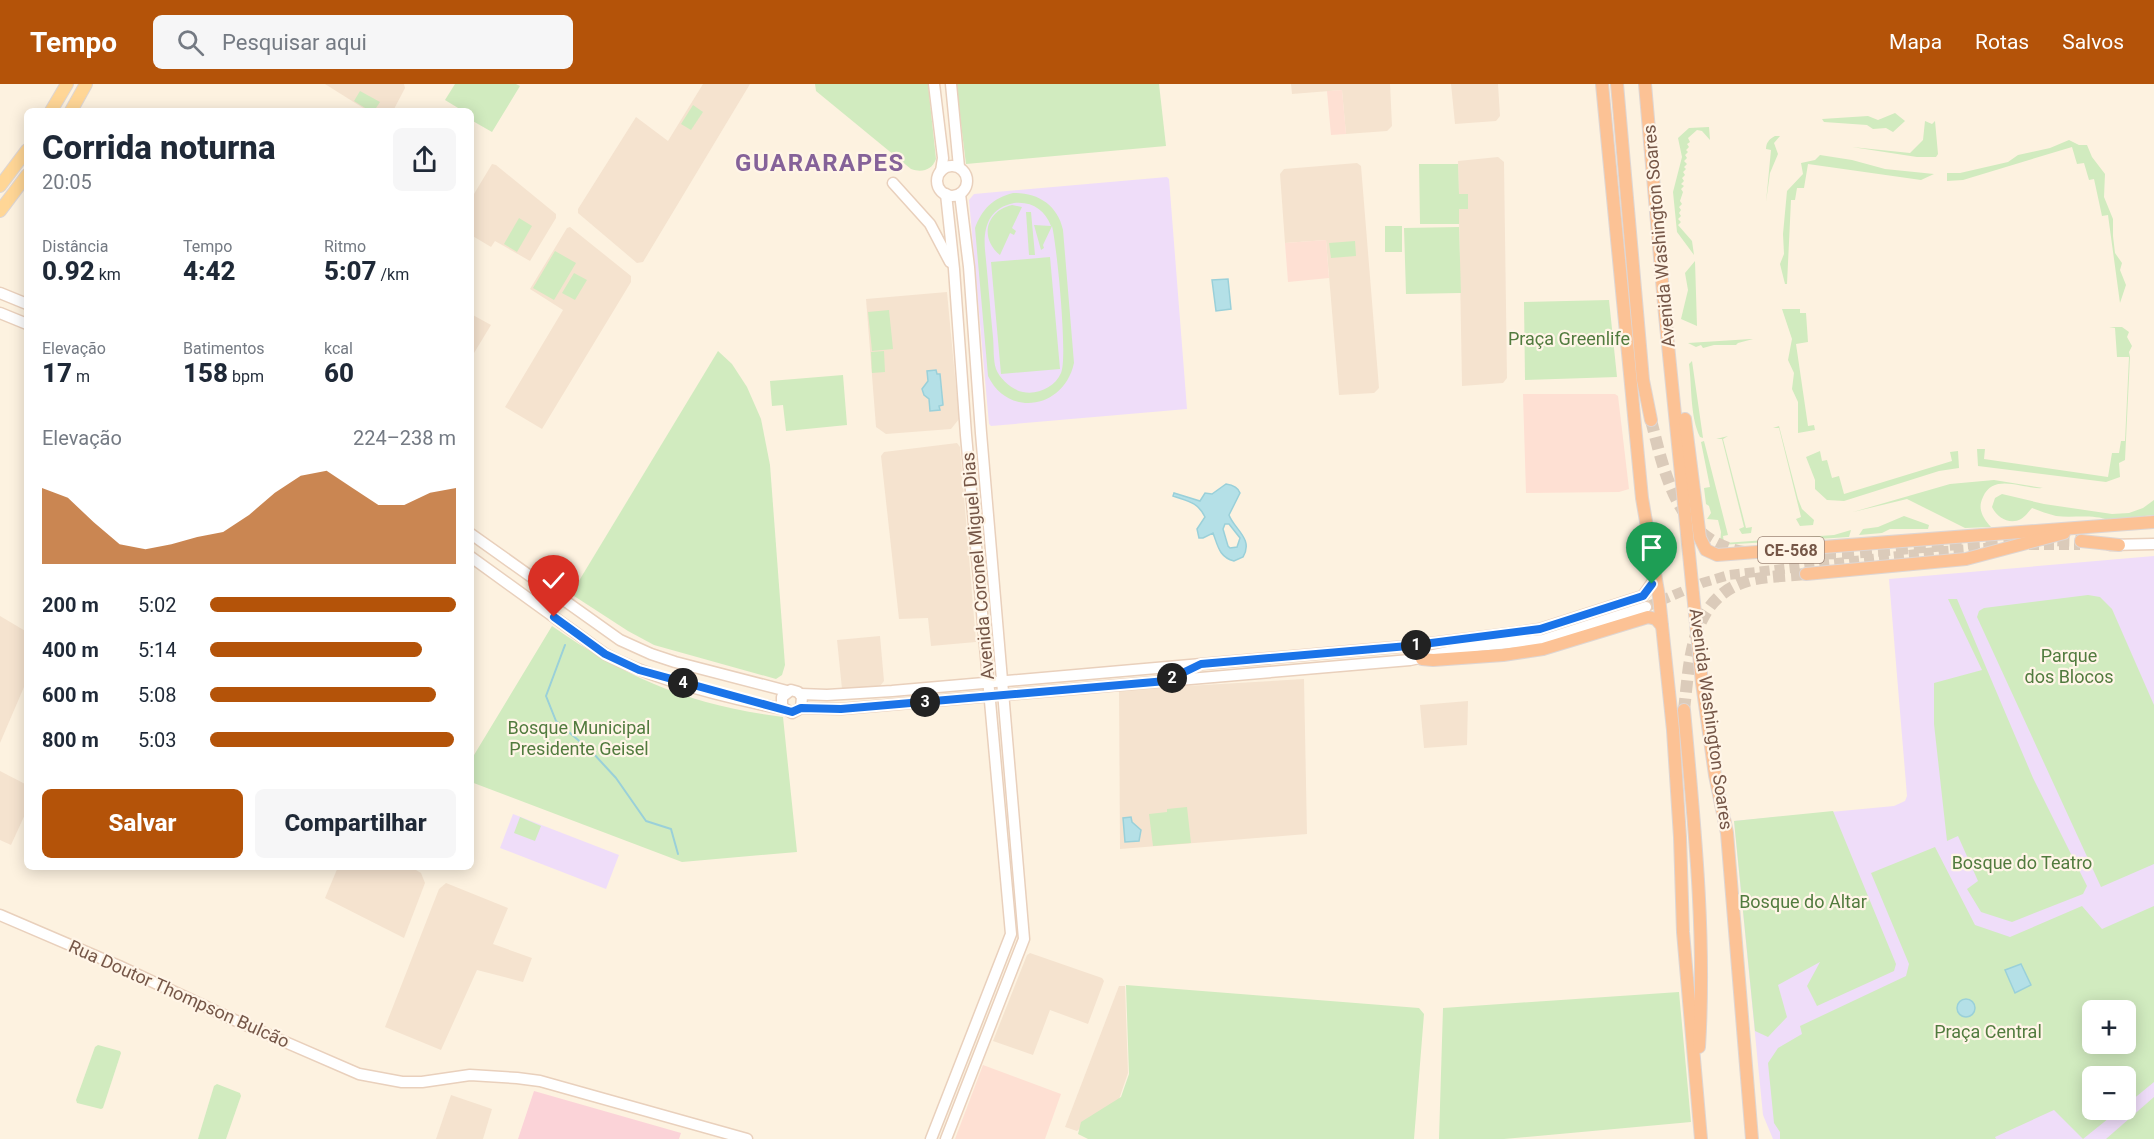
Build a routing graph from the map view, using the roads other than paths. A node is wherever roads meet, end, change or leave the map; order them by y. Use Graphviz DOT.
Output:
graph roads {
  1 [pos="67,84"];
  2 [pos="86,84"];
  3 [pos="934,84"];
  4 [pos="951,84"];
  5 [pos="1602,84"];
  6 [pos="1617,84"];
  7 [pos="1645,84"];
  8 [pos="53,108"];
  9 [pos="72,108"];
  10 [pos="24,154"];
  11 [pos="959,167"];
  12 [pos="941,171"];
  13 [pos="24,179"];
  14 [pos="893,183"];
  15 [pos="0,186"];
  16 [pos="946,194"];
  17 [pos="960,194"];
  18 [pos="0,211"];
  19 [pos="954,269"];
  20 [pos="0,292"];
  21 [pos="24,303"];
  22 [pos="0,313"];
  23 [pos="1665,315"];
  24 [pos="24,323"];
  25 [pos="1651,420"];
  26 [pos="2154,522"];
  27 [pos="2116,525"];
  28 [pos="474,536"];
  29 [pos="990,537"];
  30 [pos="976,538"];
  31 [pos="2080,543"];
  32 [pos="2154,544"];
  33 [pos="2119,545"];
  34 [pos="474,559"];
  35 [pos="524,572"];
  36 [pos="1655,574"];
  37 [pos="1806,574"];
  38 [pos="514,587"];
  39 [pos="559,598"];
  40 [pos="1646,607"];
  41 [pos="547,612"];
  42 [pos="1662,626"];
  43 [pos="1422,659"];
  44 [pos="1201,664"];
  45 [pos="1076,675"];
  46 [pos="1002,681"];
  47 [pos="1166,681"];
  48 [pos="988,683"];
  49 [pos="1077,689"];
  50 [pos="787,691"];
  51 [pos="800,694"];
  52 [pos="1004,695"];
  53 [pos="990,696"];
  54 [pos="801,708"];
  55 [pos="783,709"];
  56 [pos="1684,710"];
  57 [pos="1014,818"];
  58 [pos="1000,819"];
  59 [pos="0,915"];
  60 [pos="1696,1087"];
  61 [pos="747,1139"];
  62 [pos="931,1139"];
  63 [pos="946,1139"];
  64 [pos="1701,1139"];
  65 [pos="1752,1139"];
  1 -- 8 [label="main road"];
  2 -- 9 [label="main road"];
  3 -- 12 [label="main road"];
  4 -- 11 [label="main road"];
  5 -- 36 [label="highway, Avenida Washington Soares"];
  6 -- 25 [label="highway"];
  7 -- 23 [label="highway, Avenida Washington Soares"];
  10 -- 15 [label="main road"];
  11 -- 12 [label="main road"];
  11 -- 17 [label="main road"];
  12 -- 16 [label="main road"];
  13 -- 18 [label="main road"];
  14 -- 19 [label="main road"];
  16 -- 17 [label="main road"];
  16 -- 19 [label="main road, Avenida Coronel Miguel Dias"];
  17 -- 29 [label="main road, Avenida Coronel Miguel Dias"];
  19 -- 30 [label="main road, Avenida Coronel Miguel Dias"];
  20 -- 21 [label="main road"];
  22 -- 24 [label="main road"];
  23 -- 27 [label="highway, CE-568"];
  23 -- 65 [label="highway, Avenida Washington Soares"];
  26 -- 27 [label="highway, CE-568"];
  27 -- 37 [label="highway"];
  28 -- 35 [label="main road"];
  29 -- 30 [label="main road"];
  29 -- 46 [label="main road, Avenida Coronel Miguel Dias"];
  30 -- 48 [label="main road, Avenida Coronel Miguel Dias"];
  31 -- 33 [label="highway"];
  32 -- 33 [label="main road"];
  34 -- 38 [label="main road"];
  35 -- 38 [label="main road"];
  35 -- 39 [label="main road"];
  36 -- 42 [label="highway, Avenida Washington Soares"];
  36 -- 44 [label="main road"];
  38 -- 41 [label="main road"];
  39 -- 41 [label="main road"];
  39 -- 50 [label="main road"];
  40 -- 43 [label="main road"];
  41 -- 55 [label="main road"];
  42 -- 43 [label="highway"];
  42 -- 60 [label="highway, Avenida Washington Soares"];
  43 -- 47 [label="main road"];
  44 -- 45 [label="main road"];
  44 -- 47 [label="main road"];
  45 -- 46 [label="main road"];
  45 -- 49 [label="main road"];
  46 -- 48 [label="main road"];
  46 -- 52 [label="main road, Avenida Coronel Miguel Dias"];
  47 -- 49 [label="main road"];
  48 -- 51 [label="main road"];
  48 -- 53 [label="main road, Avenida Coronel Miguel Dias"];
  49 -- 52 [label="main road"];
  50 -- 51 [label="main road"];
  50 -- 55 [label="main road"];
  51 -- 54 [label="main road"];
  52 -- 53 [label="main road"];
  52 -- 57 [label="main road, Avenida Coronel Miguel Dias"];
  53 -- 54 [label="main road"];
  53 -- 58 [label="main road, Avenida Coronel Miguel Dias"];
  54 -- 55 [label="main road"];
  56 -- 60 [label="highway"];
  57 -- 58 [label="main road"];
  57 -- 63 [label="main road, Avenida Coronel Miguel Dias"];
  58 -- 62 [label="main road, Avenida Coronel Miguel Dias"];
  59 -- 61 [label="main road, Rua Doutor Thompson Bulcão"];
  60 -- 64 [label="highway, Avenida Washington Soares"];
}
